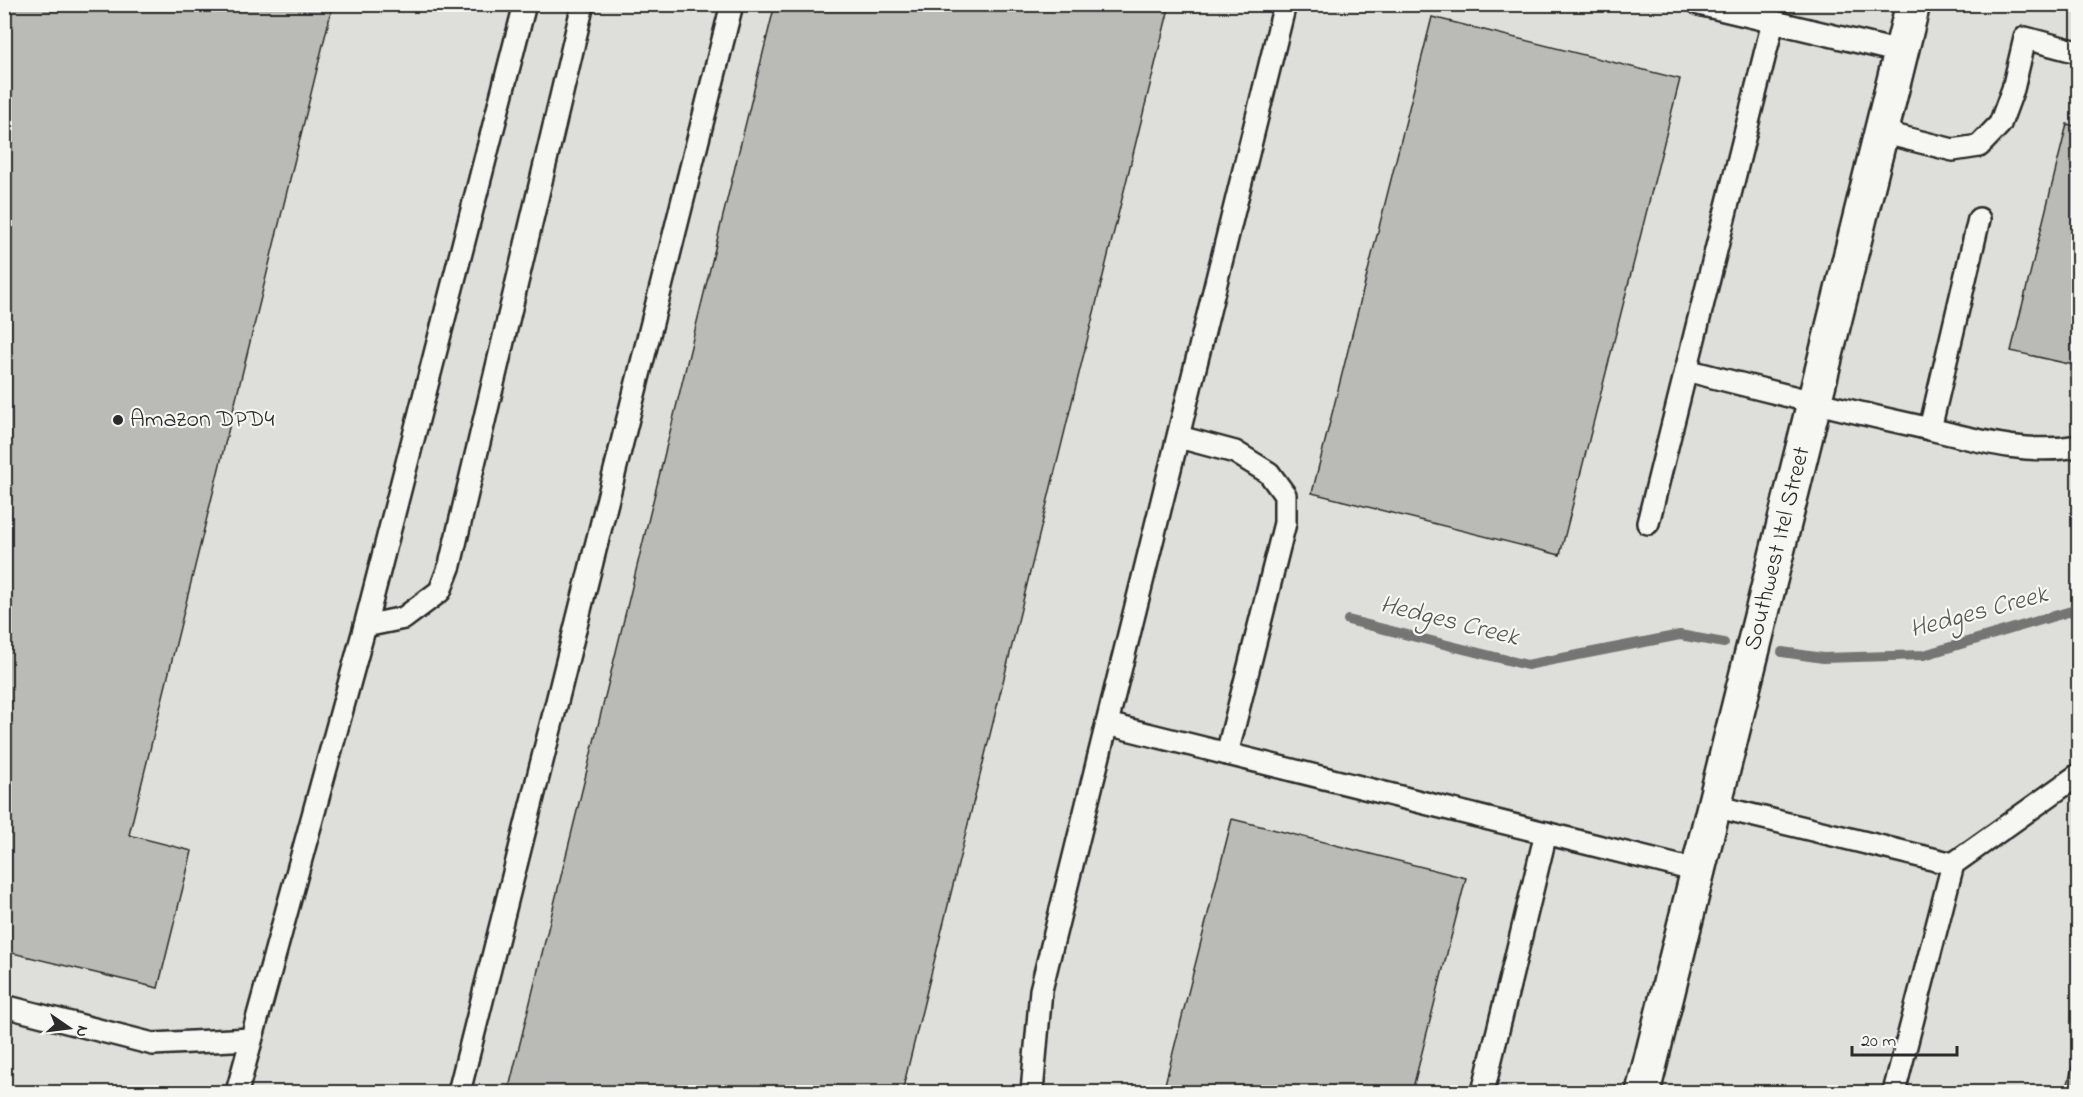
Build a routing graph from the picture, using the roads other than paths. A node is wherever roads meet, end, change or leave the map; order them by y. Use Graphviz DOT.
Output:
graph roads {
  1 [pos="525,4"];
  2 [pos="583,4"];
  3 [pos="732,4"];
  4 [pos="1285,4"];
  5 [pos="1699,4"];
  6 [pos="1913,4"];
  7 [pos="1773,22"];
  8 [pos="1901,52"];
  9 [pos="2079,52"];
  10 [pos="1881,132"];
  11 [pos="1979,219"];
  12 [pos="1686,370"];
  13 [pos="1814,403"];
  14 [pos="1930,429"];
  15 [pos="1179,437"];
  16 [pos="2079,446"];
  17 [pos="1648,523"];
  18 [pos="365,626"];
  19 [pos="1107,724"];
  20 [pos="1227,754"];
  21 [pos="2079,775"];
  22 [pos="1714,806"];
  23 [pos="1546,833"];
  24 [pos="1953,864"];
  25 [pos="1698,871"];
  26 [pos="4,1006"];
  27 [pos="251,1039"];
  28 [pos="237,1092"];
  29 [pos="459,1092"];
  30 [pos="1032,1092"];
  31 [pos="1483,1092"];
  32 [pos="1643,1092"];
  33 [pos="1894,1092"];
  1 -- 18 [label="lane"];
  2 -- 18 [label="lane"];
  3 -- 29 [label="lane"];
  4 -- 15 [label="lane"];
  5 -- 7 [label="lane"];
  6 -- 8 [label="street, Southwest Itel Street"];
  7 -- 8 [label="lane"];
  7 -- 12 [label="lane"];
  8 -- 10 [label="street, Southwest Itel Street"];
  9 -- 10 [label="lane"];
  10 -- 13 [label="street, Southwest Itel Street"];
  11 -- 14 [label="lane"];
  12 -- 13 [label="lane"];
  12 -- 17 [label="lane"];
  13 -- 14 [label="lane"];
  13 -- 22 [label="street, Southwest Itel Street"];
  14 -- 16 [label="lane"];
  15 -- 19 [label="lane"];
  15 -- 20 [label="lane"];
  18 -- 27 [label="lane"];
  19 -- 20 [label="lane"];
  19 -- 30 [label="lane"];
  20 -- 23 [label="lane"];
  21 -- 24 [label="lane"];
  22 -- 24 [label="lane"];
  22 -- 25 [label="street, Southwest Itel Street"];
  23 -- 25 [label="lane"];
  23 -- 31 [label="lane"];
  24 -- 33 [label="lane"];
  25 -- 32 [label="street, Southwest Itel Street"];
  26 -- 27 [label="lane"];
  27 -- 28 [label="lane"];
}
